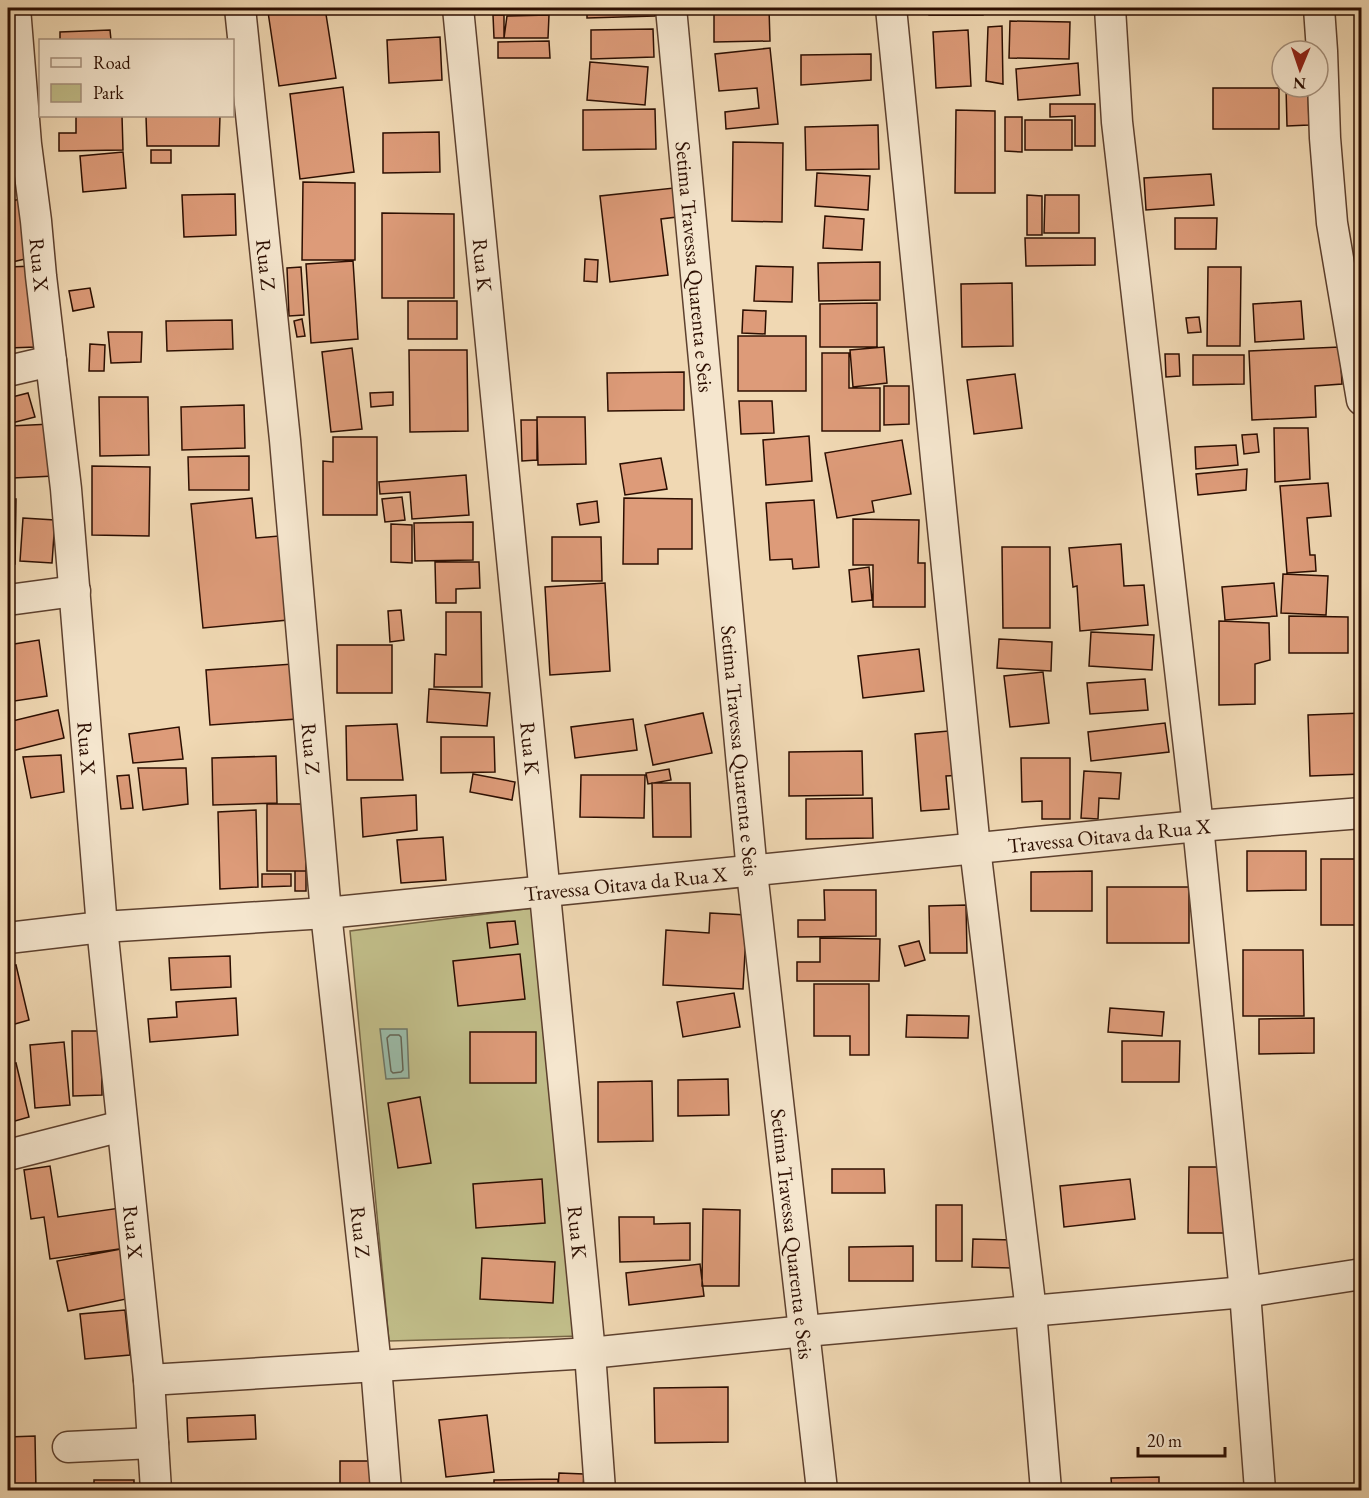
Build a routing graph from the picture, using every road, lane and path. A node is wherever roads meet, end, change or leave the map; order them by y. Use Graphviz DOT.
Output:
graph roads {
  1 [pos="15,8"];
  2 [pos="240,8"];
  3 [pos="458,8"];
  4 [pos="671,8"];
  5 [pos="891,8"];
  6 [pos="1110,8"];
  7 [pos="1319,8"];
  8 [pos="17,146"];
  9 [pos="51,361"];
  10 [pos="8,370"];
  11 [pos="1362,400"];
  12 [pos="75,591"];
  13 [pos="8,600"];
  14 [pos="1362,813"];
  15 [pos="1198,826"];
  16 [pos="975,848"];
  17 [pos="752,872"];
  18 [pos="545,891"];
  19 [pos="326,914"];
  20 [pos="102,927"];
  21 [pos="8,938"];
  22 [pos="122,1126"];
  23 [pos="8,1155"];
  24 [pos="1362,1274"];
  25 [pos="1245,1292"];
  26 [pos="1031,1311"];
  27 [pos="805,1331"];
  28 [pos="590,1353"];
  29 [pos="376,1366"];
  30 [pos="149,1380"];
  31 [pos="153,1443"];
  32 [pos="68,1447"];
  33 [pos="156,1491"];
  34 [pos="386,1491"];
  35 [pos="600,1491"];
  36 [pos="822,1491"];
  37 [pos="1046,1491"];
  38 [pos="1260,1491"];
  1 -- 8 [label="street, Rua X"];
  2 -- 19 [label="street, Rua Z"];
  3 -- 18 [label="street, Rua K"];
  4 -- 17 [label="street, Setima Travessa Quarenta e Seis"];
  5 -- 16 [label="street"];
  6 -- 15 [label="street"];
  7 -- 11 [label="street"];
  8 -- 9 [label="street, Rua X"];
  9 -- 10 [label="street"];
  9 -- 12 [label="street, Rua X"];
  12 -- 13 [label="street"];
  12 -- 20 [label="street, Rua X"];
  14 -- 15 [label="street, Travessa Oitava da Rua X"];
  15 -- 16 [label="street, Travessa Oitava da Rua X"];
  15 -- 25 [label="street"];
  16 -- 17 [label="street, Travessa Oitava da Rua X"];
  16 -- 26 [label="street"];
  17 -- 18 [label="street, Travessa Oitava da Rua X"];
  17 -- 27 [label="street, Setima Travessa Quarenta e Seis"];
  18 -- 19 [label="street, Travessa Oitava da Rua X"];
  18 -- 28 [label="street, Rua K"];
  19 -- 20 [label="street, Travessa Oitava da Rua X"];
  19 -- 29 [label="street, Rua Z"];
  20 -- 21 [label="street, Travessa Oitava da Rua X"];
  20 -- 22 [label="street, Rua X"];
  22 -- 23 [label="street"];
  22 -- 30 [label="street, Rua X"];
  24 -- 25 [label="street"];
  25 -- 26 [label="street"];
  25 -- 38 [label="street"];
  26 -- 27 [label="street"];
  26 -- 37 [label="street"];
  27 -- 28 [label="street"];
  27 -- 36 [label="street, Setima Travessa Quarenta e Seis"];
  28 -- 29 [label="street"];
  28 -- 35 [label="street, Rua K"];
  29 -- 30 [label="street"];
  29 -- 34 [label="street, Rua Z"];
  30 -- 31 [label="street, Rua X"];
  31 -- 32 [label="street"];
  31 -- 33 [label="street, Rua X"];
}
